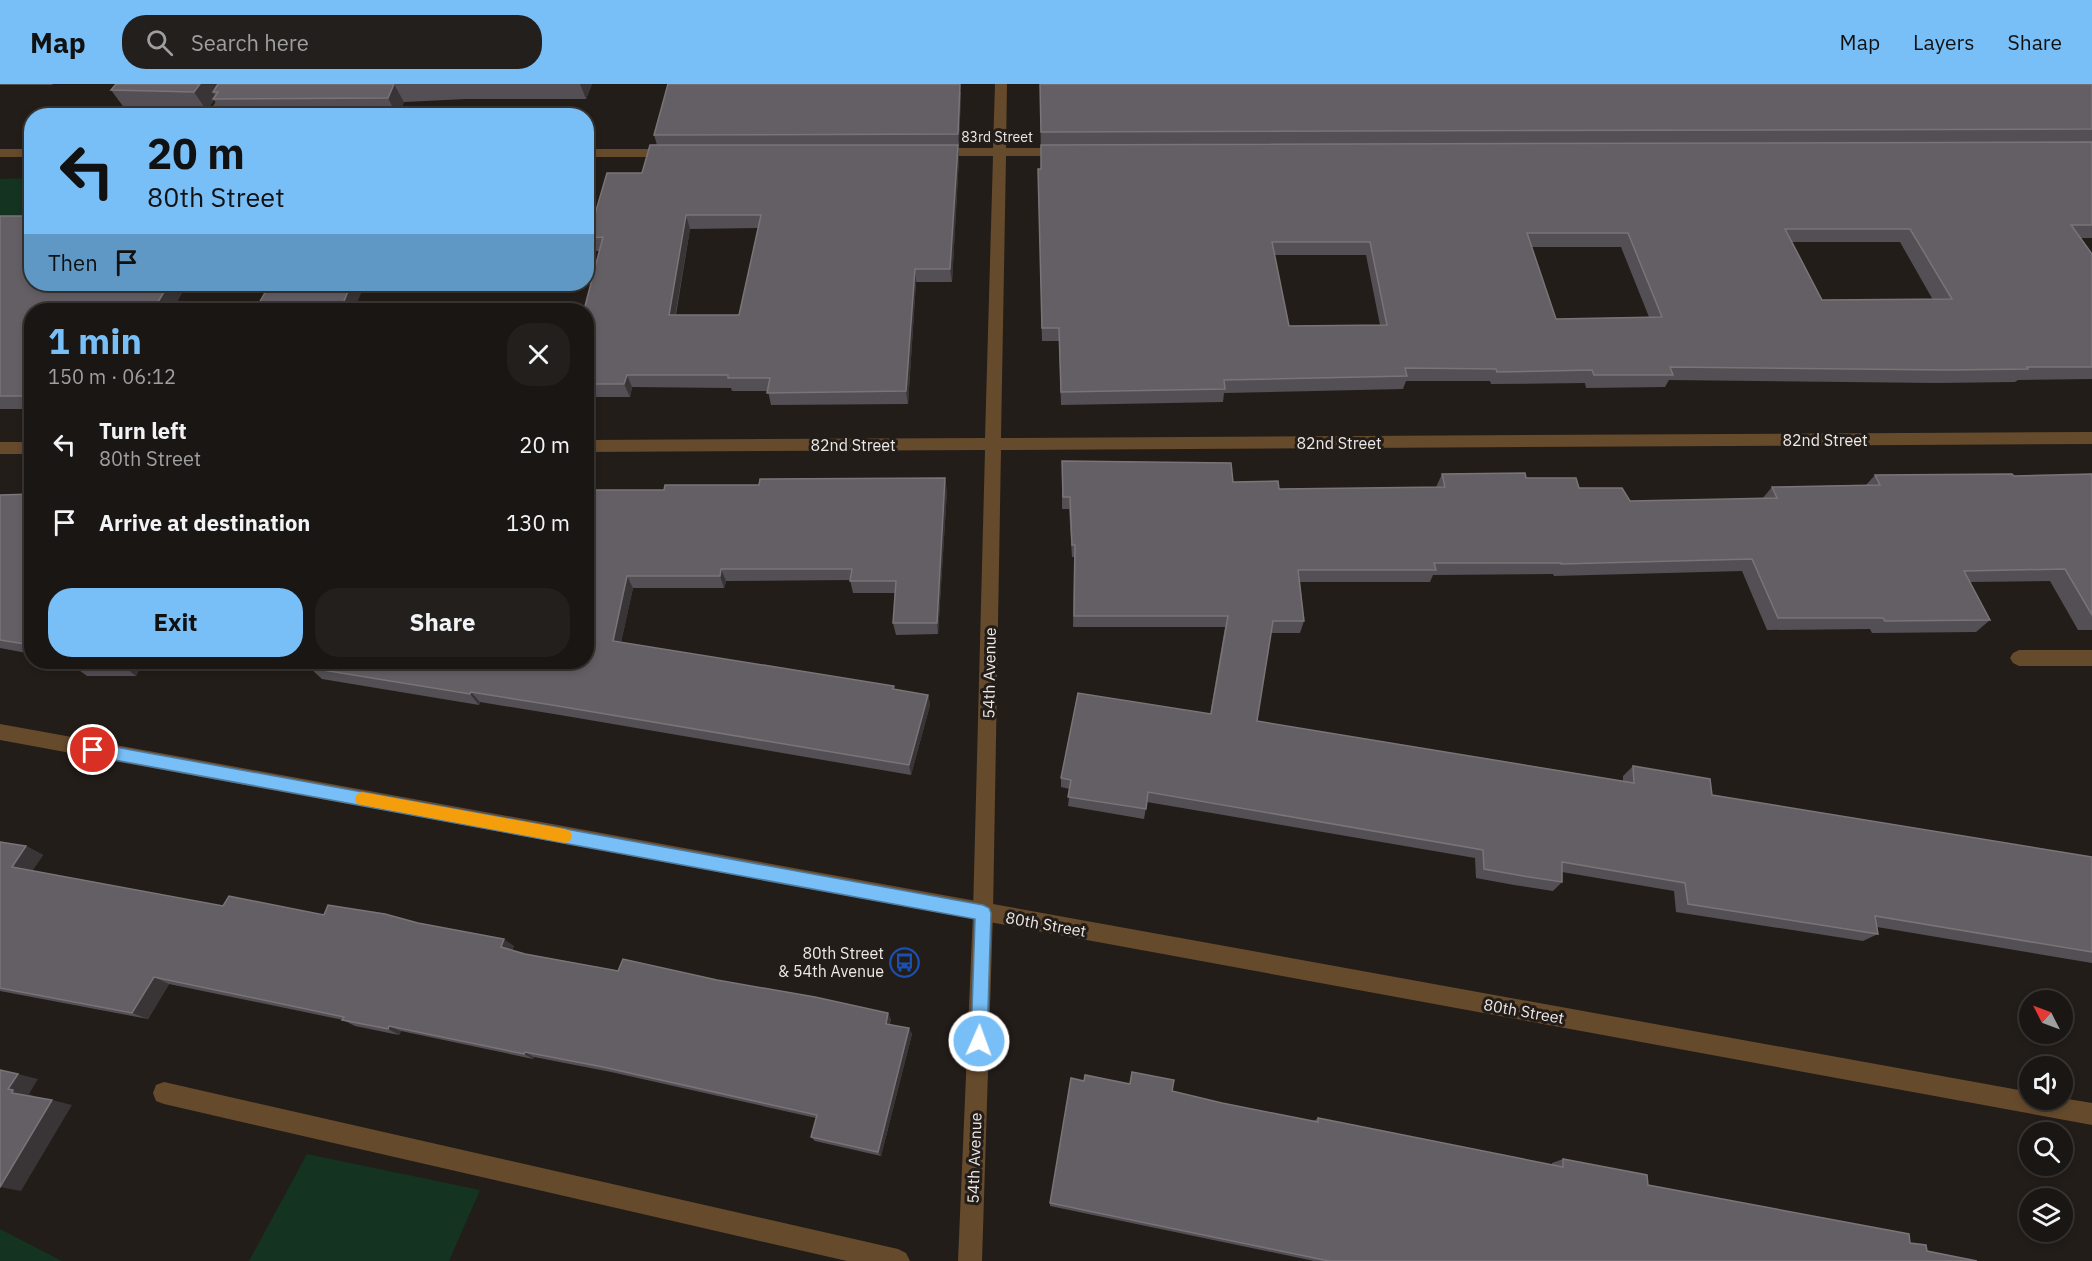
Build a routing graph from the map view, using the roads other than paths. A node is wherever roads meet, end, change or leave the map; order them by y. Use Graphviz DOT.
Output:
graph roads {
  1 [pos="234,84"];
  2 [pos="1001,84"];
  3 [pos="218,108"];
  4 [pos="918,152"];
  5 [pos="1001,152"];
  6 [pos="1079,152"];
  7 [pos="0,153"];
  8 [pos="24,153"];
  9 [pos="594,153"];
  10 [pos="681,153"];
  11 [pos="2092,438"];
  12 [pos="594,446"];
  13 [pos="994,446"];
  14 [pos="0,448"];
  15 [pos="24,448"];
  16 [pos="2019,658"];
  17 [pos="2092,658"];
  18 [pos="0,732"];
  19 [pos="983,913"];
  20 [pos="164,1093"];
  21 [pos="2092,1114"];
  22 [pos="898,1261"];
  23 [pos="970,1261"];
  1 -- 3 [label="street"];
  2 -- 5 [label="street, 54th Avenue"];
  4 -- 5 [label="street, 83rd Street"];
  5 -- 6 [label="street, 83rd Street"];
  5 -- 13 [label="street, 54th Avenue"];
  7 -- 8 [label="street"];
  9 -- 10 [label="street"];
  11 -- 13 [label="street, 82nd Street"];
  12 -- 13 [label="street, 82nd Street"];
  13 -- 19 [label="street, 54th Avenue"];
  14 -- 15 [label="street"];
  16 -- 17 [label="street"];
  18 -- 19 [label="street, 80th Street"];
  19 -- 21 [label="street, 80th Street"];
  19 -- 23 [label="street, 54th Avenue"];
  20 -- 22 [label="street"];
}
